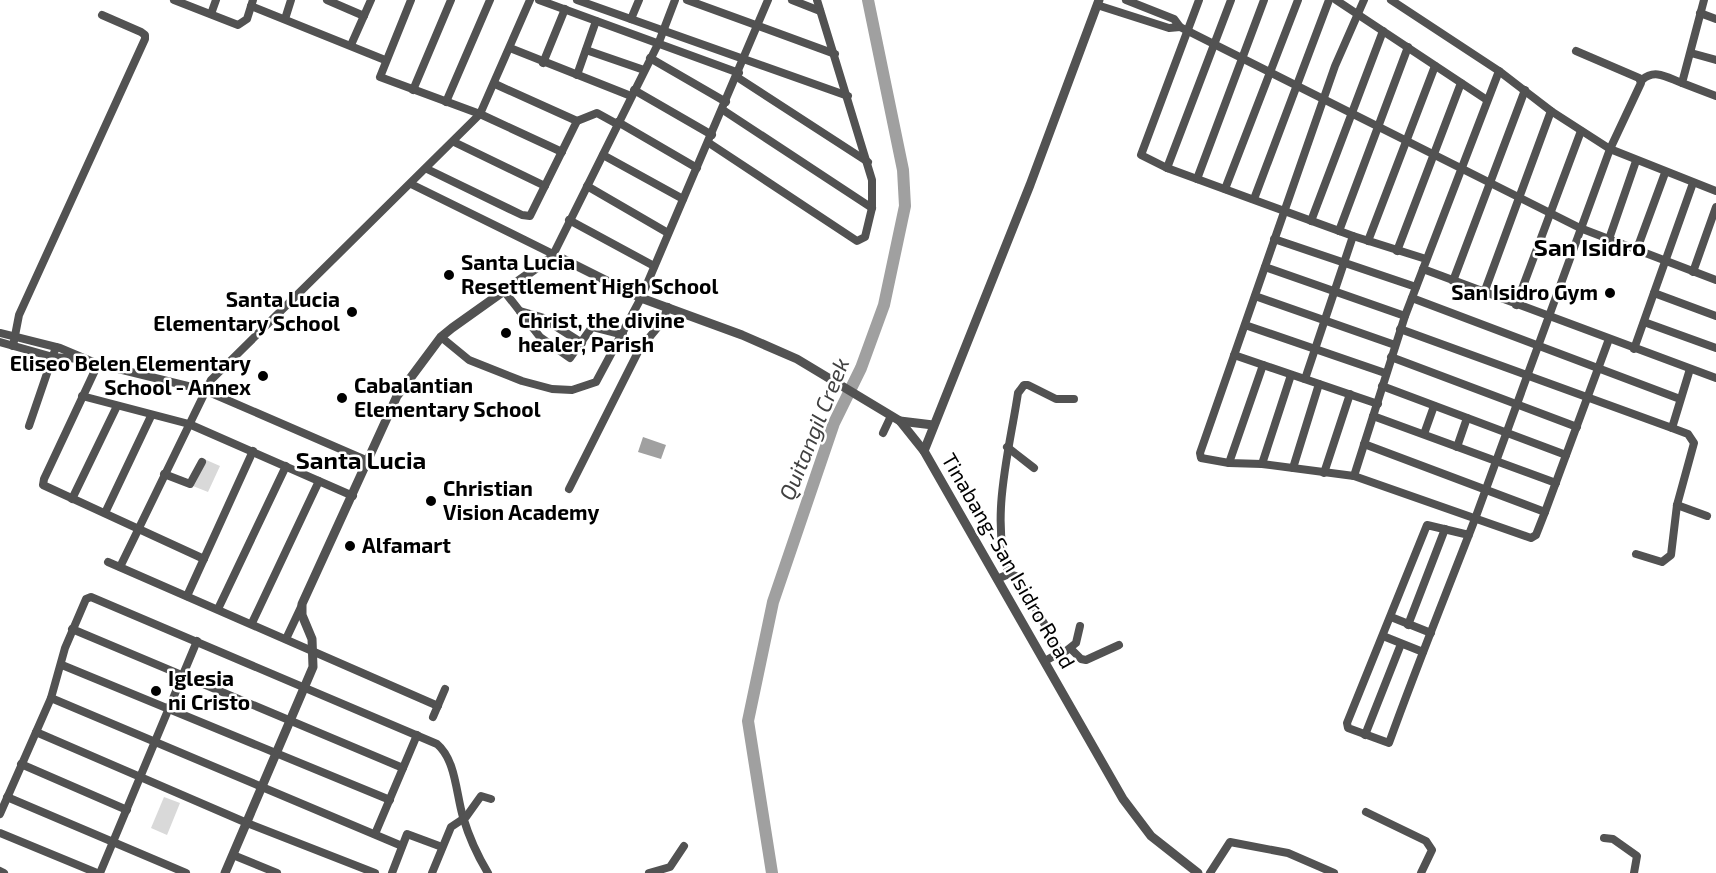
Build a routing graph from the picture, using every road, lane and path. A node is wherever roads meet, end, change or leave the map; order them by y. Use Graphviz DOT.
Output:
graph roads {
  1 [pos="176,0"];
  2 [pos="216,0"];
  3 [pos="291,0"];
  4 [pos="327,0"];
  5 [pos="371,0"];
  6 [pos="411,0"];
  7 [pos="451,0"];
  8 [pos="490,0"];
  9 [pos="530,0"];
  10 [pos="539,0"];
  11 [pos="577,0"];
  12 [pos="639,0"];
  13 [pos="675,0"];
  14 [pos="687,0"];
  15 [pos="768,0"];
  16 [pos="792,0"];
  17 [pos="817,0"];
  18 [pos="1126,0"];
  19 [pos="1198,0"];
  20 [pos="1232,0"];
  21 [pos="1264,0"];
  22 [pos="1298,0"];
  23 [pos="1329,0"];
  24 [pos="1336,0"];
  25 [pos="1364,0"];
  26 [pos="1391,0"];
  27 [pos="1704,0"];
  28 [pos="1098,2"];
  29 [pos="252,3"];
  30 [pos="565,9"];
  31 [pos="820,11"];
  32 [pos="1700,13"];
  33 [pos="211,14"];
  34 [pos="102,15"];
  35 [pos="1356,15"];
  36 [pos="364,16"];
  37 [pos="285,18"];
  38 [pos="631,19"];
  39 [pos="1716,19"];
  40 [pos="596,21"];
  41 [pos="757,27"];
  42 [pos="1184,28"];
  43 [pos="664,30"];
  44 [pos="1383,31"];
  45 [pos="659,42"];
  46 [pos="1215,42"];
  47 [pos="351,45"];
  48 [pos="1408,47"];
  49 [pos="510,48"];
  50 [pos="586,50"];
  51 [pos="1576,51"];
  52 [pos="1691,53"];
  53 [pos="835,54"];
  54 [pos="1242,56"];
  55 [pos="650,58"];
  56 [pos="385,60"];
  57 [pos="1716,60"];
  58 [pos="744,61"];
  59 [pos="543,63"];
  60 [pos="1435,66"];
  61 [pos="644,70"];
  62 [pos="1270,71"];
  63 [pos="1499,71"];
  64 [pos="577,75"];
  65 [pos="738,75"];
  66 [pos="1642,80"];
  67 [pos="1461,83"];
  68 [pos="1682,83"];
  69 [pos="495,84"];
  70 [pos="1297,85"];
  71 [pos="412,90"];
  72 [pos="1524,90"];
  73 [pos="632,93"];
  74 [pos="848,96"];
  75 [pos="1716,96"];
  76 [pos="1325,97"];
  77 [pos="1487,100"];
  78 [pos="446,102"];
  79 [pos="724,106"];
  80 [pos="1551,111"];
  81 [pos="1351,113"];
  82 [pos="480,114"];
  83 [pos="577,121"];
  84 [pos="617,123"];
  85 [pos="1379,127"];
  86 [pos="1581,131"];
  87 [pos="712,135"];
  88 [pos="1407,140"];
  89 [pos="454,142"];
  90 [pos="709,143"];
  91 [pos="1610,149"];
  92 [pos="562,152"];
  93 [pos="1434,153"];
  94 [pos="603,155"];
  95 [pos="1636,161"];
  96 [pos="868,162"];
  97 [pos="698,168"];
  98 [pos="1167,168"];
  99 [pos="1461,168"];
  100 [pos="427,169"];
  101 [pos="1665,173"];
  102 [pos="1197,179"];
  103 [pos="1490,183"];
  104 [pos="1693,183"];
  105 [pos="411,184"];
  106 [pos="545,186"];
  107 [pos="587,186"];
  108 [pos="1225,189"];
  109 [pos="1716,191"];
  110 [pos="1517,197"];
  111 [pos="1254,199"];
  112 [pos="682,200"];
  113 [pos="1716,207"];
  114 [pos="872,208"];
  115 [pos="1284,210"];
  116 [pos="1549,213"];
  117 [pos="569,220"];
  118 [pos="1311,221"];
  119 [pos="1580,228"];
  120 [pos="1340,231"];
  121 [pos="669,233"];
  122 [pos="1353,236"];
  123 [pos="1274,239"];
  124 [pos="1609,239"];
  125 [pos="1368,241"];
  126 [pos="1637,249"];
  127 [pos="1398,251"];
  128 [pos="553,256"];
  129 [pos="1426,259"];
  130 [pos="1665,260"];
  131 [pos="1344,264"];
  132 [pos="654,266"];
  133 [pos="1264,267"];
  134 [pos="1423,269"];
  135 [pos="1694,272"];
  136 [pos="1716,280"];
  137 [pos="1453,281"];
  138 [pos="1416,287"];
  139 [pos="504,291"];
  140 [pos="1334,292"];
  141 [pos="1484,293"];
  142 [pos="1654,293"];
  143 [pos="1255,296"];
  144 [pos="641,298"];
  145 [pos="1412,298"];
  146 [pos="1516,305"];
  147 [pos="668,307"];
  148 [pos="520,311"];
  149 [pos="1405,316"];
  150 [pos="1716,316"];
  151 [pos="1550,318"];
  152 [pos="1324,322"];
  153 [pos="1644,322"];
  154 [pos="1245,325"];
  155 [pos="1400,329"];
  156 [pos="0,333"];
  157 [pos="623,335"];
  158 [pos="14,337"];
  159 [pos="441,338"];
  160 [pos="1608,339"];
  161 [pos="0,342"];
  162 [pos="582,343"];
  163 [pos="1395,345"];
  164 [pos="13,346"];
  165 [pos="56,347"];
  166 [pos="1539,347"];
  167 [pos="1716,348"];
  168 [pos="1634,349"];
  169 [pos="1314,351"];
  170 [pos="1234,355"];
  171 [pos="53,357"];
  172 [pos="1390,357"];
  173 [pos="81,359"];
  174 [pos="98,364"];
  175 [pos="1263,365"];
  176 [pos="1598,369"];
  177 [pos="1690,369"];
  178 [pos="1385,373"];
  179 [pos="1291,375"];
  180 [pos="1528,375"];
  181 [pos="1716,378"];
  182 [pos="1305,379"];
  183 [pos="1319,384"];
  184 [pos="1382,386"];
  185 [pos="204,390"];
  186 [pos="1350,394"];
  187 [pos="81,396"];
  188 [pos="1588,398"];
  189 [pos="1074,399"];
  190 [pos="1680,399"];
  191 [pos="1378,404"];
  192 [pos="1518,404"];
  193 [pos="117,406"];
  194 [pos="1434,406"];
  195 [pos="151,416"];
  196 [pos="891,416"];
  197 [pos="1373,416"];
  198 [pos="1467,418"];
  199 [pos="900,421"];
  200 [pos="189,424"];
  201 [pos="933,425"];
  202 [pos="29,426"];
  203 [pos="1577,427"];
  204 [pos="1672,428"];
  205 [pos="1507,432"];
  206 [pos="883,433"];
  207 [pos="1424,434"];
  208 [pos="1364,444"];
  209 [pos="1008,447"];
  210 [pos="1457,447"];
  211 [pos="253,451"];
  212 [pos="924,451"];
  213 [pos="1566,455"];
  214 [pos="368,460"];
  215 [pos="202,462"];
  216 [pos="1496,462"];
  217 [pos="1229,463"];
  218 [pos="1262,464"];
  219 [pos="286,466"];
  220 [pos="1035,468"];
  221 [pos="1293,468"];
  222 [pos="1324,473"];
  223 [pos="164,474"];
  224 [pos="1354,476"];
  225 [pos="319,481"];
  226 [pos="1556,483"];
  227 [pos="569,489"];
  228 [pos="1486,490"];
  229 [pos="353,496"];
  230 [pos="72,499"];
  231 [pos="1677,505"];
  232 [pos="1545,512"];
  233 [pos="105,513"];
  234 [pos="1707,516"];
  235 [pos="1475,519"];
  236 [pos="137,529"];
  237 [pos="1445,529"];
  238 [pos="1469,535"];
  239 [pos="1636,554"];
  240 [pos="204,559"];
  241 [pos="108,562"];
  242 [pos="120,567"];
  243 [pos="1009,574"];
  244 [pos="997,579"];
  245 [pos="188,596"];
  246 [pos="302,603"];
  247 [pos="218,609"];
  248 [pos="1391,617"];
  249 [pos="252,623"];
  250 [pos="1408,625"];
  251 [pos="1080,626"];
  252 [pos="72,629"];
  253 [pos="1431,633"];
  254 [pos="1383,636"];
  255 [pos="286,639"];
  256 [pos="197,641"];
  257 [pos="1401,644"];
  258 [pos="1119,645"];
  259 [pos="313,650"];
  260 [pos="1071,650"];
  261 [pos="1061,652"];
  262 [pos="1423,652"];
  263 [pos="1045,661"];
  264 [pos="62,665"];
  265 [pos="183,675"];
  266 [pos="304,687"];
  267 [pos="446,689"];
  268 [pos="51,698"];
  269 [pos="438,706"];
  270 [pos="169,707"];
  271 [pos="433,717"];
  272 [pos="290,721"];
  273 [pos="36,732"];
  274 [pos="417,735"];
  275 [pos="1365,735"];
  276 [pos="155,743"];
  277 [pos="276,754"];
  278 [pos="21,764"];
  279 [pos="403,768"];
  280 [pos="141,777"];
  281 [pos="262,787"];
  282 [pos="8,797"];
  283 [pos="491,799"];
  284 [pos="390,800"];
  285 [pos="127,810"];
  286 [pos="1366,812"];
  287 [pos="0,814"];
  288 [pos="464,819"];
  289 [pos="247,823"];
  290 [pos="0,833"];
  291 [pos="375,834"];
  292 [pos="1604,838"];
  293 [pos="113,843"];
  294 [pos="402,846"];
  295 [pos="684,846"];
  296 [pos="442,848"];
  297 [pos="233,855"];
  298 [pos="1192,871"];
  299 [pos="1423,872"];
  300 [pos="99,873"];
  301 [pos="186,873"];
  302 [pos="225,873"];
  303 [pos="278,873"];
  304 [pos="375,873"];
  305 [pos="392,873"];
  306 [pos="432,873"];
  307 [pos="488,873"];
  308 [pos="649,873"];
  309 [pos="1210,873"];
  310 [pos="1334,873"];
  311 [pos="1634,873"];
  1 -- 33 [label="street"];
  2 -- 33 [label="street"];
  3 -- 37 [label="street"];
  4 -- 36 [label="street"];
  5 -- 36 [label="street"];
  6 -- 56 [label="street"];
  7 -- 71 [label="street"];
  8 -- 78 [label="street"];
  9 -- 49 [label="street"];
  10 -- 30 [label="street"];
  11 -- 38 [label="street"];
  12 -- 38 [label="street"];
  13 -- 43 [label="street"];
  14 -- 41 [label="street"];
  15 -- 41 [label="street"];
  16 -- 31 [label="street"];
  17 -- 31 [label="street"];
  18 -- 42 [label="street"];
  19 -- 42 [label="street"];
  20 -- 46 [label="street"];
  21 -- 54 [label="street"];
  22 -- 62 [label="street"];
  23 -- 70 [label="street"];
  24 -- 35 [label="street"];
  25 -- 35 [label="street"];
  26 -- 63 [label="street"];
  27 -- 32 [label="street"];
  28 -- 42 [label="street"];
  28 -- 201 [label="street, Tinabang-San Isidro Road"];
  29 -- 33 [label="street"];
  29 -- 37 [label="street"];
  30 -- 40 [label="street"];
  30 -- 59 [label="street"];
  31 -- 53 [label="street"];
  32 -- 39 [label="street"];
  32 -- 52 [label="street"];
  34 -- 158 [label="street"];
  35 -- 44 [label="street"];
  35 -- 76 [label="street"];
  36 -- 47 [label="street"];
  37 -- 47 [label="street"];
  38 -- 43 [label="street"];
  40 -- 45 [label="street"];
  40 -- 50 [label="street"];
  41 -- 53 [label="street"];
  41 -- 58 [label="street"];
  42 -- 46 [label="street"];
  42 -- 98 [label="street"];
  43 -- 45 [label="street"];
  43 -- 58 [label="street"];
  44 -- 48 [label="street"];
  44 -- 81 [label="street"];
  45 -- 55 [label="street"];
  45 -- 65 [label="street"];
  46 -- 54 [label="street"];
  46 -- 98 [label="street"];
  47 -- 56 [label="street"];
  48 -- 60 [label="street"];
  48 -- 85 [label="street"];
  49 -- 59 [label="street"];
  49 -- 69 [label="street"];
  50 -- 61 [label="street"];
  50 -- 64 [label="street"];
  51 -- 66 [label="street"];
  52 -- 57 [label="street"];
  52 -- 68 [label="street"];
  53 -- 74 [label="street"];
  54 -- 62 [label="street"];
  54 -- 102 [label="street"];
  55 -- 61 [label="street"];
  55 -- 79 [label="street"];
  56 -- 71 [label="street"];
  58 -- 65 [label="street"];
  58 -- 74 [label="street"];
  59 -- 64 [label="street"];
  60 -- 67 [label="street"];
  60 -- 88 [label="street"];
  61 -- 73 [label="street"];
  62 -- 70 [label="street"];
  62 -- 108 [label="street"];
  63 -- 72 [label="street"];
  63 -- 77 [label="street"];
  64 -- 73 [label="street"];
  65 -- 79 [label="street"];
  65 -- 96 [label="street"];
  66 -- 68 [label="street"];
  66 -- 91 [label="street"];
  67 -- 77 [label="street"];
  67 -- 93 [label="street"];
  68 -- 75 [label="street"];
  69 -- 82 [label="street"];
  69 -- 83 [label="street"];
  70 -- 76 [label="street"];
  70 -- 111 [label="street"];
  71 -- 78 [label="street"];
  72 -- 80 [label="street"];
  72 -- 103 [label="street"];
  73 -- 84 [label="street"];
  73 -- 87 [label="street"];
  74 -- 96 [label="street"];
  76 -- 81 [label="street"];
  76 -- 115 [label="street"];
  77 -- 99 [label="street"];
  78 -- 82 [label="street"];
  79 -- 87 [label="street"];
  79 -- 114 [label="street"];
  80 -- 86 [label="street"];
  80 -- 110 [label="street"];
  81 -- 85 [label="street"];
  81 -- 118 [label="street"];
  82 -- 89 [label="street"];
  82 -- 92 [label="street"];
  83 -- 84 [label="street"];
  83 -- 92 [label="street"];
  84 -- 94 [label="street"];
  84 -- 97 [label="street"];
  85 -- 88 [label="street"];
  85 -- 120 [label="street"];
  86 -- 91 [label="street"];
  86 -- 116 [label="street"];
  87 -- 90 [label="street"];
  88 -- 93 [label="street"];
  88 -- 125 [label="street"];
  89 -- 100 [label="street"];
  89 -- 106 [label="street"];
  90 -- 97 [label="street"];
  90 -- 114 [label="street"];
  91 -- 95 [label="street"];
  91 -- 119 [label="street"];
  92 -- 106 [label="street"];
  93 -- 99 [label="street"];
  93 -- 127 [label="street"];
  94 -- 107 [label="street"];
  94 -- 112 [label="street"];
  95 -- 101 [label="street"];
  95 -- 124 [label="street"];
  96 -- 114 [label="street"];
  97 -- 112 [label="street"];
  98 -- 102 [label="street"];
  99 -- 103 [label="street"];
  99 -- 129 [label="street"];
  100 -- 105 [label="street"];
  100 -- 106 [label="street"];
  101 -- 104 [label="street"];
  101 -- 126 [label="street"];
  102 -- 108 [label="street"];
  103 -- 110 [label="street"];
  103 -- 137 [label="street"];
  104 -- 109 [label="street"];
  104 -- 130 [label="street"];
  105 -- 128 [label="street"];
  105 -- 185 [label="street"];
  107 -- 117 [label="street"];
  107 -- 121 [label="street"];
  108 -- 111 [label="street"];
  110 -- 116 [label="street"];
  110 -- 141 [label="street"];
  111 -- 115 [label="street"];
  112 -- 121 [label="street"];
  113 -- 135 [label="street"];
  115 -- 118 [label="street"];
  115 -- 123 [label="street"];
  116 -- 119 [label="street"];
  116 -- 146 [label="street"];
  117 -- 128 [label="street"];
  117 -- 132 [label="street"];
  118 -- 120 [label="street"];
  119 -- 124 [label="street"];
  119 -- 151 [label="street"];
  120 -- 122 [label="street"];
  121 -- 132 [label="street"];
  122 -- 125 [label="street"];
  122 -- 131 [label="street"];
  123 -- 131 [label="street"];
  123 -- 133 [label="street"];
  124 -- 126 [label="street"];
  125 -- 127 [label="street"];
  126 -- 130 [label="street"];
  127 -- 129 [label="street"];
  128 -- 139 [label="street"];
  128 -- 144 [label="street"];
  129 -- 134 [label="street"];
  130 -- 135 [label="street"];
  130 -- 142 [label="street"];
  131 -- 138 [label="street"];
  131 -- 140 [label="street"];
  132 -- 144 [label="street"];
  133 -- 140 [label="street"];
  133 -- 143 [label="street"];
  134 -- 137 [label="street"];
  134 -- 138 [label="street"];
  135 -- 136 [label="street"];
  137 -- 141 [label="street"];
  138 -- 145 [label="street"];
  139 -- 148 [label="street"];
  139 -- 159 [label="street"];
  140 -- 149 [label="street"];
  140 -- 152 [label="street"];
  141 -- 146 [label="street"];
  142 -- 150 [label="street"];
  142 -- 153 [label="street"];
  143 -- 152 [label="street"];
  143 -- 154 [label="street"];
  144 -- 147 [label="street"];
  144 -- 157 [label="street"];
  145 -- 149 [label="street"];
  145 -- 166 [label="street"];
  146 -- 151 [label="street"];
  147 -- 196 [label="street"];
  147 -- 227 [label="street"];
  148 -- 162 [label="street"];
  148 -- 162 [label="street"];
  149 -- 155 [label="street"];
  151 -- 160 [label="street"];
  151 -- 166 [label="street"];
  152 -- 163 [label="street"];
  152 -- 169 [label="street"];
  153 -- 167 [label="street"];
  153 -- 168 [label="street"];
  154 -- 169 [label="street"];
  154 -- 170 [label="street"];
  155 -- 163 [label="street"];
  155 -- 180 [label="street"];
  156 -- 158 [label="street"];
  157 -- 159 [label="street"];
  157 -- 162 [label="street"];
  158 -- 164 [label="street"];
  158 -- 165 [label="street"];
  159 -- 214 [label="street"];
  160 -- 168 [label="street"];
  160 -- 176 [label="street"];
  161 -- 164 [label="street"];
  163 -- 172 [label="street"];
  164 -- 171 [label="street"];
  165 -- 171 [label="street"];
  165 -- 173 [label="street"];
  166 -- 176 [label="street"];
  166 -- 180 [label="street"];
  168 -- 177 [label="street"];
  169 -- 178 [label="street"];
  169 -- 182 [label="street"];
  170 -- 175 [label="street"];
  170 -- 217 [label="street"];
  171 -- 173 [label="street"];
  171 -- 202 [label="street"];
  172 -- 178 [label="street"];
  172 -- 192 [label="street"];
  173 -- 174 [label="street"];
  174 -- 185 [label="street"];
  174 -- 187 [label="street"];
  175 -- 179 [label="street"];
  175 -- 217 [label="street"];
  176 -- 188 [label="street"];
  176 -- 190 [label="street"];
  177 -- 181 [label="street"];
  177 -- 190 [label="street"];
  178 -- 184 [label="street"];
  179 -- 182 [label="street"];
  179 -- 218 [label="street"];
  180 -- 188 [label="street"];
  180 -- 192 [label="street"];
  182 -- 183 [label="street"];
  183 -- 186 [label="street"];
  183 -- 221 [label="street"];
  184 -- 191 [label="street"];
  184 -- 194 [label="street"];
  185 -- 200 [label="street"];
  185 -- 214 [label="street"];
  186 -- 191 [label="street"];
  186 -- 222 [label="street"];
  187 -- 193 [label="street"];
  187 -- 230 [label="street"];
  188 -- 203 [label="street"];
  188 -- 204 [label="street"];
  189 -- 209 [label="street"];
  190 -- 204 [label="street"];
  191 -- 197 [label="street"];
  192 -- 203 [label="street"];
  192 -- 205 [label="street"];
  193 -- 195 [label="street"];
  193 -- 230 [label="street"];
  194 -- 198 [label="street"];
  194 -- 207 [label="street"];
  195 -- 200 [label="street"];
  195 -- 233 [label="street"];
  196 -- 199 [label="street"];
  196 -- 206 [label="street"];
  197 -- 207 [label="street"];
  197 -- 208 [label="street"];
  198 -- 205 [label="street"];
  198 -- 210 [label="street"];
  199 -- 201 [label="street"];
  199 -- 212 [label="street"];
  200 -- 211 [label="street"];
  200 -- 223 [label="street"];
  201 -- 212 [label="street, Tinabang-San Isidro Road"];
  203 -- 213 [label="street"];
  204 -- 231 [label="street"];
  205 -- 213 [label="street"];
  205 -- 216 [label="street"];
  207 -- 210 [label="street"];
  208 -- 224 [label="street"];
  208 -- 228 [label="street"];
  209 -- 220 [label="street"];
  209 -- 243 [label="street"];
  210 -- 216 [label="street"];
  211 -- 219 [label="street"];
  211 -- 240 [label="street"];
  212 -- 244 [label="street, Tinabang-San Isidro Road"];
  213 -- 226 [label="street"];
  214 -- 229 [label="street"];
  215 -- 223 [label="street"];
  216 -- 226 [label="street"];
  216 -- 228 [label="street"];
  217 -- 218 [label="street"];
  218 -- 221 [label="street"];
  219 -- 225 [label="street"];
  219 -- 247 [label="street"];
  221 -- 222 [label="street"];
  222 -- 224 [label="street"];
  223 -- 236 [label="street"];
  224 -- 235 [label="street"];
  225 -- 229 [label="street"];
  225 -- 249 [label="street"];
  226 -- 232 [label="street"];
  228 -- 232 [label="street"];
  228 -- 235 [label="street"];
  229 -- 246 [label="street"];
  230 -- 233 [label="street"];
  231 -- 234 [label="street"];
  231 -- 239 [label="street"];
  232 -- 235 [label="street"];
  233 -- 236 [label="street"];
  235 -- 238 [label="street"];
  236 -- 240 [label="street"];
  236 -- 242 [label="street"];
  237 -- 238 [label="street"];
  237 -- 248 [label="street"];
  237 -- 250 [label="street"];
  238 -- 253 [label="street"];
  240 -- 245 [label="street"];
  241 -- 242 [label="street"];
  242 -- 245 [label="street"];
  243 -- 244 [label="street"];
  243 -- 261 [label="street"];
  244 -- 263 [label="street, Tinabang-San Isidro Road"];
  245 -- 247 [label="street"];
  246 -- 255 [label="street"];
  246 -- 259 [label="street"];
  247 -- 249 [label="street"];
  248 -- 250 [label="street"];
  248 -- 254 [label="street"];
  249 -- 255 [label="street"];
  250 -- 253 [label="street"];
  251 -- 260 [label="street"];
  252 -- 256 [label="street"];
  252 -- 264 [label="street"];
  252 -- 265 [label="street"];
  253 -- 262 [label="street"];
  254 -- 257 [label="street"];
  254 -- 275 [label="street"];
  255 -- 259 [label="street"];
  256 -- 265 [label="street"];
  256 -- 266 [label="street"];
  257 -- 262 [label="street"];
  257 -- 275 [label="street"];
  258 -- 260 [label="street"];
  259 -- 266 [label="street"];
  259 -- 269 [label="street"];
  260 -- 261 [label="street"];
  261 -- 263 [label="street"];
  262 -- 275 [label="street"];
  263 -- 298 [label="street, Tinabang-San Isidro Road"];
  264 -- 268 [label="street"];
  264 -- 270 [label="street"];
  265 -- 270 [label="street"];
  265 -- 272 [label="street"];
  266 -- 272 [label="street"];
  266 -- 274 [label="street"];
  267 -- 269 [label="street"];
  268 -- 273 [label="street"];
  268 -- 276 [label="street"];
  269 -- 271 [label="street"];
  270 -- 276 [label="street"];
  270 -- 277 [label="street"];
  272 -- 277 [label="street"];
  272 -- 279 [label="street"];
  273 -- 278 [label="street"];
  273 -- 280 [label="street"];
  274 -- 279 [label="street"];
  274 -- 288 [label="street"];
  276 -- 280 [label="street"];
  276 -- 281 [label="street"];
  277 -- 281 [label="street"];
  277 -- 284 [label="street"];
  278 -- 282 [label="street"];
  278 -- 285 [label="street"];
  279 -- 284 [label="street"];
  280 -- 285 [label="street"];
  280 -- 289 [label="street"];
  281 -- 289 [label="street"];
  281 -- 291 [label="street"];
  282 -- 287 [label="street"];
  282 -- 293 [label="street"];
  283 -- 288 [label="street"];
  284 -- 291 [label="street"];
  285 -- 293 [label="street"];
  286 -- 299 [label="street"];
  288 -- 296 [label="street"];
  288 -- 307 [label="street"];
  289 -- 297 [label="street"];
  289 -- 304 [label="street"];
  290 -- 300 [label="street"];
  291 -- 294 [label="street"];
  292 -- 311 [label="street"];
  293 -- 300 [label="street"];
  293 -- 301 [label="street"];
  294 -- 296 [label="street"];
  294 -- 305 [label="street"];
  295 -- 308 [label="street"];
  296 -- 306 [label="street"];
  297 -- 302 [label="street"];
  297 -- 303 [label="street"];
  309 -- 310 [label="street"];
}
